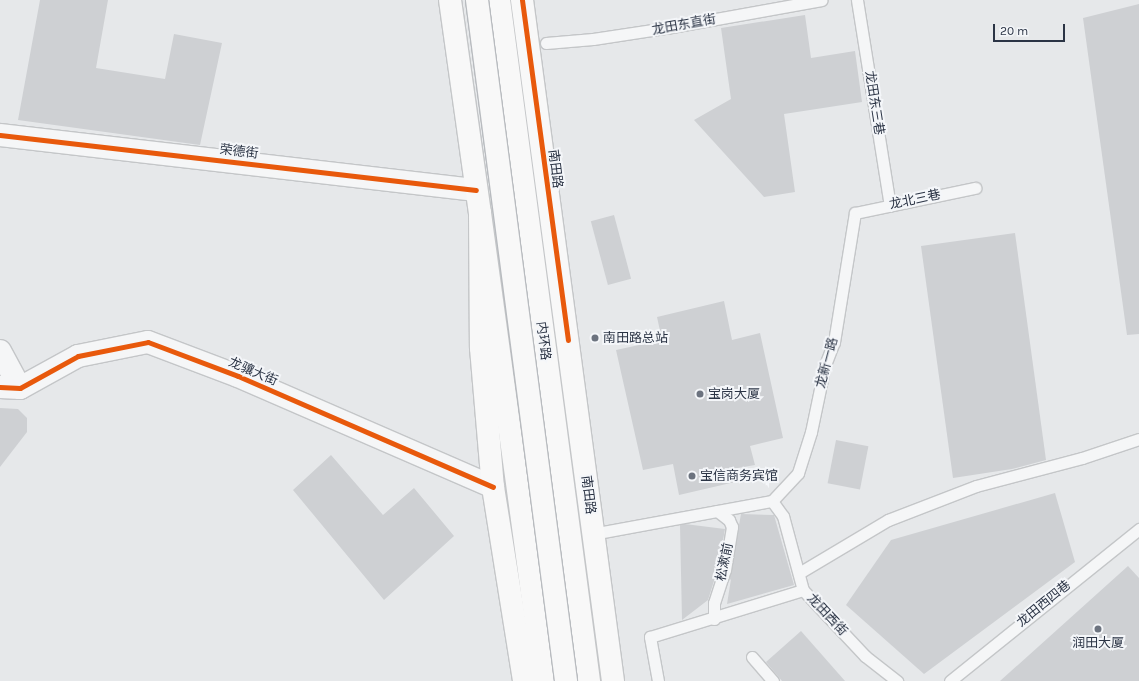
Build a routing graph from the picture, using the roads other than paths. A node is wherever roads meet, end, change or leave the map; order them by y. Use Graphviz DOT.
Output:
graph roads {
  1 [pos="450,0"];
  2 [pos="479,0"];
  3 [pos="499,0"];
  4 [pos="522,0"];
  5 [pos="821,0"];
  6 [pos="857,0"];
  7 [pos="484,27"];
  8 [pos="546,43"];
  9 [pos="494,106"];
  10 [pos="468,129"];
  11 [pos="0,136"];
  12 [pos="975,188"];
  13 [pos="476,190"];
  14 [pos="890,205"];
  15 [pos="480,212"];
  16 [pos="855,213"];
  17 [pos="0,351"];
  18 [pos="10,388"];
  19 [pos="1139,439"];
  20 [pos="493,487"];
  21 [pos="772,501"];
  22 [pos="717,511"];
  23 [pos="1139,529"];
  24 [pos="592,534"];
  25 [pos="799,573"];
  26 [pos="803,590"];
  27 [pos="714,619"];
  28 [pos="752,657"];
  29 [pos="524,681"];
  30 [pos="544,681"];
  31 [pos="566,681"];
  32 [pos="570,681"];
  33 [pos="589,681"];
  34 [pos="613,681"];
  35 [pos="658,681"];
  36 [pos="773,681"];
  37 [pos="897,681"];
  38 [pos="950,681"];
  1 -- 10 [label="main road"];
  2 -- 7 [label="main road"];
  2 -- 31 [label="main road, 内环路, bridge"];
  3 -- 33 [label="main road, 内环路"];
  4 -- 24 [label="main road, 南田路"];
  5 -- 8 [label="lane, 龙田东直街"];
  6 -- 14 [label="lane, 龙田东三巷"];
  7 -- 9 [label="main road"];
  7 -- 10 [label="main road"];
  9 -- 15 [label="main road"];
  9 -- 32 [label="main road"];
  10 -- 13 [label="main road"];
  11 -- 13 [label="street, 荣德街"];
  12 -- 14 [label="lane, 龙北三巷"];
  13 -- 15 [label="main road"];
  14 -- 16 [label="lane, 龙北三巷"];
  15 -- 20 [label="main road"];
  15 -- 30 [label="main road"];
  16 -- 21 [label="lane, 龙新一路"];
  17 -- 18 [label="street"];
  18 -- 20 [label="street, 龙骧大街"];
  19 -- 25 [label="lane"];
  20 -- 29 [label="main road"];
  21 -- 22 [label="lane"];
  21 -- 25 [label="lane, 龙田西街"];
  22 -- 24 [label="lane"];
  22 -- 27 [label="lane, 松漱前"];
  23 -- 38 [label="lane, 龙田西四巷"];
  24 -- 34 [label="main road, 南田路"];
  25 -- 26 [label="lane, 龙田西街"];
  26 -- 27 [label="lane"];
  26 -- 37 [label="lane, 龙田西街"];
  27 -- 35 [label="lane"];
  28 -- 36 [label="lane"];
}
